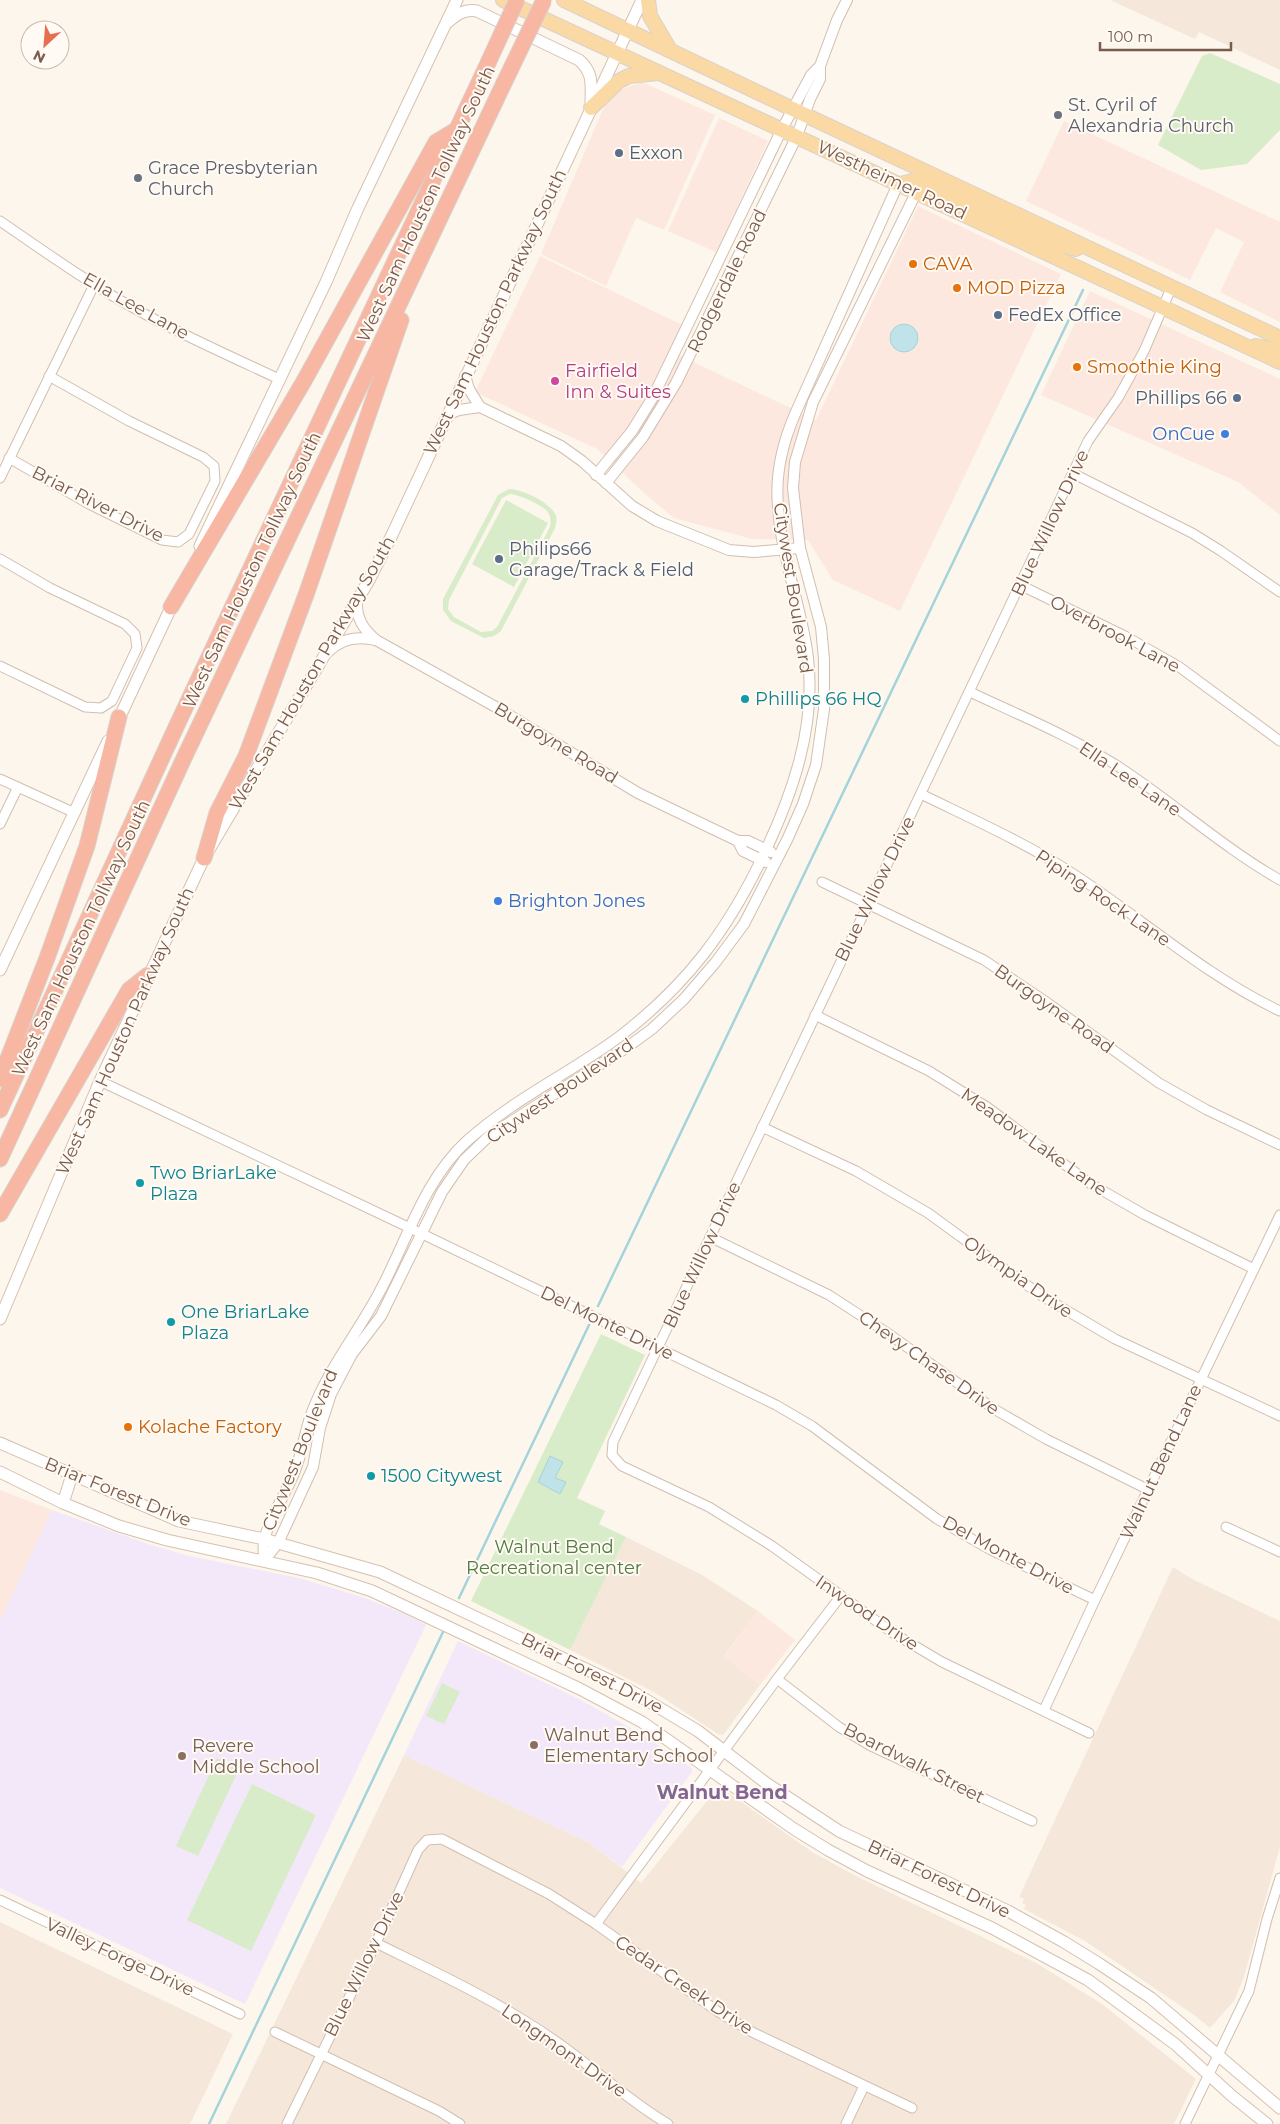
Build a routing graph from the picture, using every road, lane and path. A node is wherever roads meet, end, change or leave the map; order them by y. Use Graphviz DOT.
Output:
graph roads {
  1 [pos="457,0"];
  2 [pos="503,0"];
  3 [pos="517,0"];
  4 [pos="544,0"];
  5 [pos="564,0"];
  6 [pos="642,0"];
  7 [pos="648,0"];
  8 [pos="847,0"];
  9 [pos="445,24"];
  10 [pos="628,30"];
  11 [pos="671,51"];
  12 [pos="617,53"];
  13 [pos="660,73"];
  14 [pos="591,108"];
  15 [pos="798,112"];
  16 [pos="782,129"];
  17 [pos="456,130"];
  18 [pos="797,136"];
  19 [pos="898,184"];
  20 [pos="917,191"];
  21 [pos="0,221"];
  22 [pos="723,250"];
  23 [pos="423,254"];
  24 [pos="1101,254"];
  25 [pos="738,257"];
  26 [pos="94,285"];
  27 [pos="1172,286"];
  28 [pos="1162,307"];
  29 [pos="1280,338"];
  30 [pos="1240,344"];
  31 [pos="1280,351"];
  32 [pos="673,358"];
  33 [pos="1280,362"];
  34 [pos="686,364"];
  35 [pos="49,376"];
  36 [pos="465,376"];
  37 [pos="279,379"];
  38 [pos="480,406"];
  39 [pos="447,415"];
  40 [pos="9,458"];
  41 [pos="1074,474"];
  42 [pos="596,475"];
  43 [pos="0,478"];
  44 [pos="606,483"];
  45 [pos="800,548"];
  46 [pos="785,551"];
  47 [pos="0,559"];
  48 [pos="1020,585"];
  49 [pos="1280,592"];
  50 [pos="358,601"];
  51 [pos="170,607"];
  52 [pos="376,640"];
  53 [pos="323,659"];
  54 [pos="0,666"];
  55 [pos="970,692"];
  56 [pos="119,717"];
  57 [pos="1280,741"];
  58 [pos="0,779"];
  59 [pos="18,787"];
  60 [pos="921,794"];
  61 [pos="75,813"];
  62 [pos="0,824"];
  63 [pos="764,854"];
  64 [pos="779,856"];
  65 [pos="204,858"];
  66 [pos="774,866"];
  67 [pos="1280,880"];
  68 [pos="822,882"];
  69 [pos="868,905"];
  70 [pos="0,970"];
  71 [pos="148,975"];
  72 [pos="1280,1011"];
  73 [pos="815,1015"];
  74 [pos="0,1079"];
  75 [pos="100,1081"];
  76 [pos="0,1110"];
  77 [pos="762,1126"];
  78 [pos="1280,1146"];
  79 [pos="0,1159"];
  80 [pos="0,1214"];
  81 [pos="1280,1214"];
  82 [pos="410,1228"];
  83 [pos="422,1234"];
  84 [pos="710,1237"];
  85 [pos="1254,1269"];
  86 [pos="0,1319"];
  87 [pos="659,1347"];
  88 [pos="1200,1380"];
  89 [pos="1280,1416"];
  90 [pos="0,1442"];
  91 [pos="0,1472"];
  92 [pos="72,1475"];
  93 [pos="651,1480"];
  94 [pos="1149,1490"];
  95 [pos="63,1503"];
  96 [pos="1226,1527"];
  97 [pos="264,1539"];
  98 [pos="278,1543"];
  99 [pos="1280,1552"];
  100 [pos="264,1561"];
  101 [pos="380,1572"];
  102 [pos="372,1592"];
  103 [pos="840,1597"];
  104 [pos="1094,1600"];
  105 [pos="496,1626"];
  106 [pos="488,1645"];
  107 [pos="777,1678"];
  108 [pos="1044,1710"];
  109 [pos="1089,1733"];
  110 [pos="724,1751"];
  111 [pos="711,1769"];
  112 [pos="1032,1821"];
  113 [pos="462,1850"];
  114 [pos="1280,1878"];
  115 [pos="0,1900"];
  116 [pos="596,1924"];
  117 [pos="376,1943"];
  118 [pos="240,2014"];
  119 [pos="275,2032"];
  120 [pos="320,2054"];
  121 [pos="1219,2056"];
  122 [pos="1209,2075"];
  123 [pos="864,2086"];
  124 [pos="912,2108"];
  125 [pos="1280,2108"];
  126 [pos="287,2124"];
  127 [pos="460,2124"];
  128 [pos="668,2124"];
  129 [pos="846,2124"];
  130 [pos="1185,2124"];
  131 [pos="1267,2124"];
  1 -- 9 [label="main road"];
  2 -- 12 [label="main road, Westheimer Road"];
  3 -- 17 [label="highway, West Sam Houston Tollway South, bridge"];
  4 -- 23 [label="highway, West Sam Houston Tollway South, bridge"];
  5 -- 10 [label="main road, Westheimer Road"];
  6 -- 10 [label="main road, West Sam Houston Parkway South"];
  7 -- 11 [label="main road"];
  8 -- 15 [label="street, Rodgerdale Road"];
  9 -- 14 [label="main road"];
  9 -- 37 [label="main road"];
  10 -- 11 [label="main road, Westheimer Road"];
  10 -- 12 [label="main road, West Sam Houston Parkway South"];
  11 -- 15 [label="main road, Westheimer Road"];
  12 -- 13 [label="main road, Westheimer Road"];
  12 -- 14 [label="main road, West Sam Houston Parkway South"];
  13 -- 14 [label="main road"];
  13 -- 16 [label="main road, Westheimer Road"];
  14 -- 36 [label="main road, West Sam Houston Parkway South"];
  15 -- 16 [label="street, Rodgerdale Road"];
  15 -- 18 [label="street, Rodgerdale Road"];
  15 -- 24 [label="main road, Westheimer Road"];
  16 -- 18 [label="main road, Westheimer Road"];
  16 -- 22 [label="street, Rodgerdale Road"];
  17 -- 51 [label="highway"];
  17 -- 76 [label="highway, West Sam Houston Tollway South"];
  18 -- 19 [label="main road, Westheimer Road"];
  18 -- 25 [label="street, Rodgerdale Road"];
  19 -- 20 [label="main road, Westheimer Road"];
  19 -- 24 [label="main road"];
  19 -- 46 [label="street, Citywest Boulevard"];
  20 -- 28 [label="main road, Westheimer Road"];
  20 -- 45 [label="street, Citywest Boulevard"];
  21 -- 26 [label="street, Ella Lee Lane"];
  22 -- 25 [label="street"];
  22 -- 32 [label="street, Rodgerdale Road"];
  23 -- 65 [label="highway"];
  23 -- 79 [label="highway, West Sam Houston Tollway South"];
  24 -- 27 [label="main road, Westheimer Road"];
  25 -- 34 [label="street, Rodgerdale Road"];
  26 -- 35 [label="street"];
  26 -- 37 [label="street, Ella Lee Lane"];
  27 -- 28 [label="street, Blue Willow Drive"];
  27 -- 29 [label="main road, Westheimer Road"];
  28 -- 30 [label="main road, Westheimer Road"];
  28 -- 41 [label="street, Blue Willow Drive"];
  30 -- 31 [label="main road"];
  30 -- 33 [label="main road, Westheimer Road"];
  32 -- 34 [label="street"];
  32 -- 42 [label="street, Rodgerdale Road"];
  34 -- 44 [label="street, Rodgerdale Road"];
  35 -- 40 [label="street"];
  35 -- 40 [label="street, Briar River Drive"];
  36 -- 38 [label="street"];
  36 -- 39 [label="main road, West Sam Houston Parkway South"];
  37 -- 51 [label="main road"];
  38 -- 39 [label="street"];
  38 -- 42 [label="street"];
  39 -- 50 [label="main road, West Sam Houston Parkway South"];
  40 -- 43 [label="street"];
  41 -- 48 [label="street, Blue Willow Drive"];
  41 -- 49 [label="street"];
  42 -- 44 [label="street"];
  44 -- 46 [label="street"];
  45 -- 46 [label="street"];
  45 -- 64 [label="street, Citywest Boulevard"];
  46 -- 63 [label="street, Citywest Boulevard"];
  47 -- 54 [label="street"];
  48 -- 55 [label="street, Blue Willow Drive"];
  48 -- 57 [label="street, Overbrook Lane"];
  50 -- 52 [label="street, Burgoyne Road"];
  50 -- 53 [label="main road, West Sam Houston Parkway South"];
  51 -- 56 [label="main road"];
  52 -- 53 [label="street, Burgoyne Road"];
  52 -- 63 [label="street, Burgoyne Road"];
  53 -- 65 [label="main road, West Sam Houston Parkway South"];
  55 -- 60 [label="street, Blue Willow Drive"];
  55 -- 67 [label="street, Ella Lee Lane"];
  56 -- 61 [label="main road"];
  56 -- 74 [label="highway"];
  58 -- 59 [label="street"];
  59 -- 61 [label="street"];
  59 -- 62 [label="street"];
  60 -- 69 [label="street, Blue Willow Drive"];
  60 -- 72 [label="street, Piping Rock Lane"];
  61 -- 70 [label="main road"];
  63 -- 64 [label="street, Burgoyne Road"];
  63 -- 66 [label="street, Burgoyne Road"];
  63 -- 82 [label="street, Citywest Boulevard"];
  64 -- 66 [label="street, Citywest Boulevard"];
  65 -- 71 [label="main road, West Sam Houston Parkway South"];
  66 -- 83 [label="street, Citywest Boulevard"];
  68 -- 69 [label="street, Burgoyne Road"];
  69 -- 73 [label="street, Blue Willow Drive"];
  69 -- 78 [label="street, Burgoyne Road"];
  71 -- 75 [label="main road, West Sam Houston Parkway South"];
  71 -- 80 [label="highway"];
  73 -- 77 [label="street, Blue Willow Drive"];
  73 -- 85 [label="street, Meadow Lake Lane"];
  75 -- 82 [label="street, Del Monte Drive"];
  75 -- 86 [label="main road, West Sam Houston Parkway South"];
  77 -- 84 [label="street, Blue Willow Drive"];
  77 -- 88 [label="street, Olympia Drive"];
  81 -- 85 [label="street, Walnut Bend Lane"];
  82 -- 83 [label="street, Del Monte Drive"];
  82 -- 97 [label="street, Citywest Boulevard"];
  83 -- 87 [label="street, Del Monte Drive"];
  83 -- 98 [label="street, Citywest Boulevard"];
  84 -- 87 [label="street, Blue Willow Drive"];
  84 -- 94 [label="street, Chevy Chase Drive"];
  85 -- 88 [label="street, Walnut Bend Lane"];
  87 -- 93 [label="street, Blue Willow Drive"];
  87 -- 104 [label="street, Del Monte Drive"];
  88 -- 89 [label="street, Olympia Drive"];
  88 -- 94 [label="street, Walnut Bend Lane"];
  90 -- 92 [label="main road, Briar Forest Drive"];
  91 -- 95 [label="main road, Briar Forest Drive"];
  92 -- 95 [label="main road"];
  92 -- 97 [label="main road, Briar Forest Drive"];
  93 -- 103 [label="street, Inwood Drive"];
  94 -- 104 [label="street, Walnut Bend Lane"];
  95 -- 100 [label="main road, Briar Forest Drive"];
  96 -- 99 [label="street"];
  97 -- 98 [label="main road, Briar Forest Drive"];
  97 -- 100 [label="street, Citywest Boulevard"];
  98 -- 100 [label="street, Citywest Boulevard"];
  98 -- 101 [label="main road, Briar Forest Drive"];
  100 -- 102 [label="main road, Briar Forest Drive"];
  101 -- 102 [label="main road"];
  101 -- 105 [label="main road, Briar Forest Drive"];
  102 -- 106 [label="main road, Briar Forest Drive"];
  103 -- 107 [label="street"];
  103 -- 108 [label="street, Inwood Drive"];
  104 -- 108 [label="street, Walnut Bend Lane"];
  105 -- 106 [label="main road"];
  105 -- 110 [label="main road, Briar Forest Drive"];
  106 -- 111 [label="main road, Briar Forest Drive"];
  107 -- 110 [label="street"];
  107 -- 112 [label="street, Boardwalk Street"];
  108 -- 109 [label="street, Inwood Drive"];
  110 -- 111 [label="street"];
  110 -- 121 [label="main road, Briar Forest Drive"];
  111 -- 116 [label="street"];
  111 -- 122 [label="main road, Briar Forest Drive"];
  113 -- 116 [label="street, Cedar Creek Drive"];
  113 -- 117 [label="street, Blue Willow Drive"];
  114 -- 121 [label="street"];
  115 -- 118 [label="street, Valley Forge Drive"];
  116 -- 123 [label="street, Cedar Creek Drive"];
  117 -- 120 [label="street, Blue Willow Drive"];
  117 -- 128 [label="street, Longmont Drive"];
  119 -- 120 [label="street"];
  120 -- 126 [label="street, Blue Willow Drive"];
  120 -- 127 [label="street"];
  121 -- 122 [label="street"];
  121 -- 125 [label="main road, Briar Forest Drive"];
  122 -- 130 [label="street"];
  122 -- 131 [label="main road, Briar Forest Drive"];
  123 -- 124 [label="street, Cedar Creek Drive"];
  123 -- 129 [label="street"];
}
